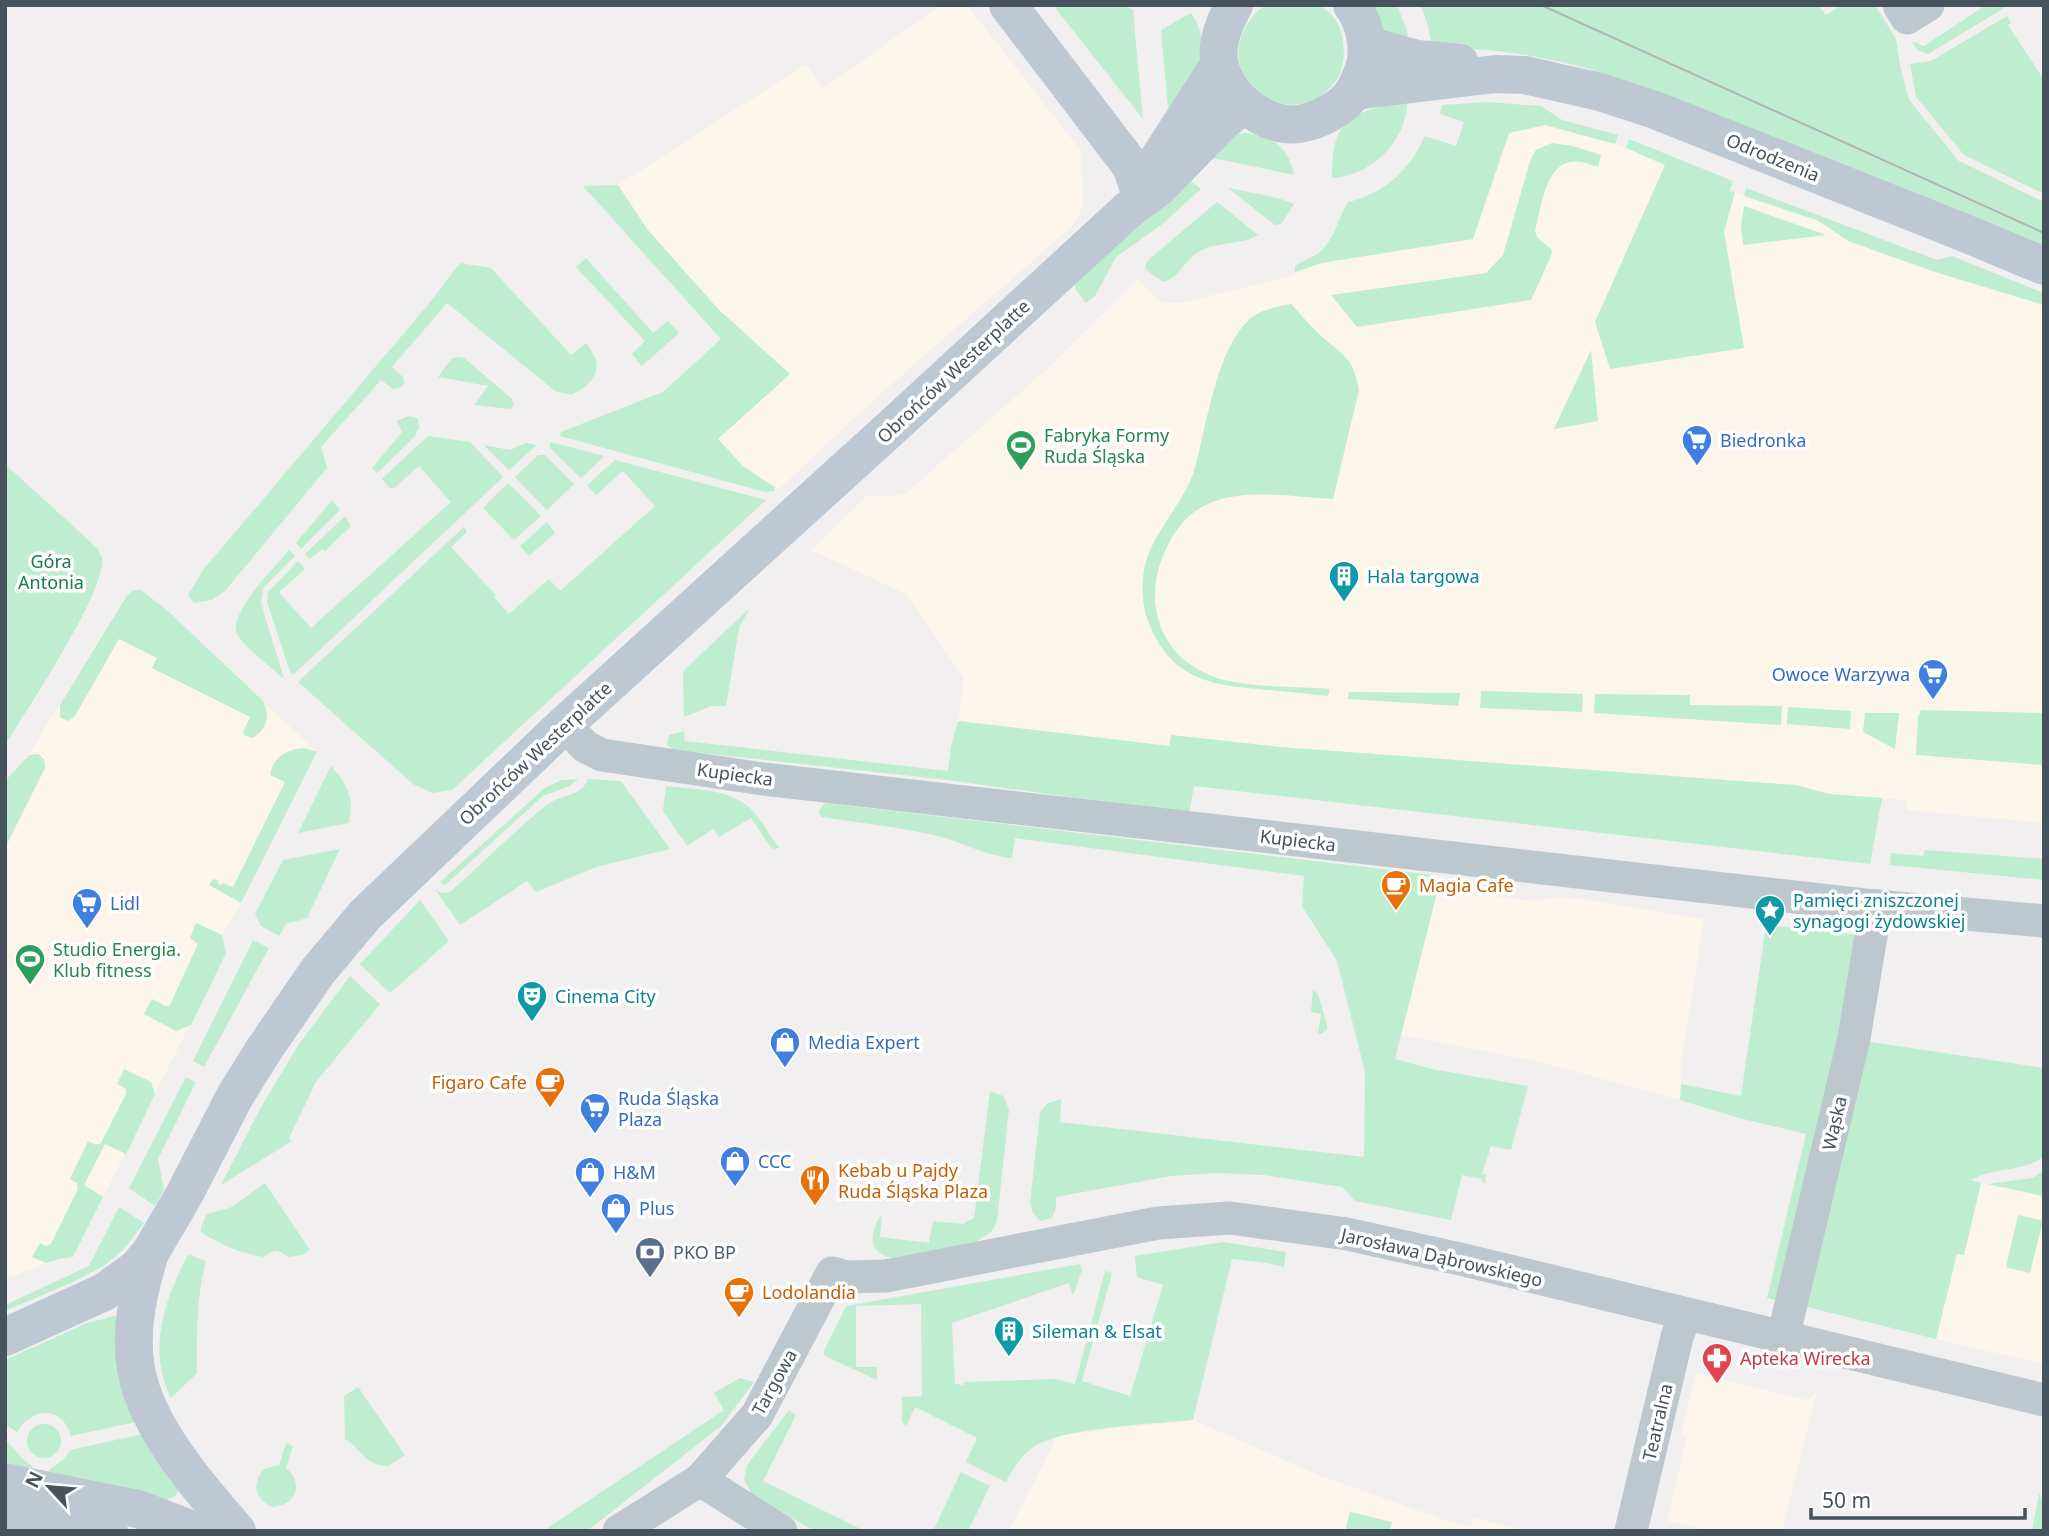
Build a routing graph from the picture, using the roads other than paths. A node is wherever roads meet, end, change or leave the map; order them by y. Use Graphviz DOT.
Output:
graph roads {
  1 [pos="1008,5"];
  2 [pos="1352,5"];
  3 [pos="1899,5"];
  4 [pos="1928,5"];
  5 [pos="1220,11"];
  6 [pos="1367,46"];
  7 [pos="1219,65"];
  8 [pos="1495,74"];
  9 [pos="1354,91"];
  10 [pos="1244,105"];
  11 [pos="1134,199"];
  12 [pos="2044,266"];
  13 [pos="564,724"];
  14 [pos="1876,906"];
  15 [pos="2044,921"];
  16 [pos="150,1253"];
  17 [pos="832,1273"];
  18 [pos="1685,1315"];
  19 [pos="5,1336"];
  20 [pos="1783,1338"];
  21 [pos="2044,1400"];
  22 [pos="700,1480"];
  23 [pos="5,1482"];
  24 [pos="5,1511"];
  25 [pos="109,1531"];
  26 [pos="195,1531"];
  27 [pos="237,1531"];
  28 [pos="619,1531"];
  29 [pos="781,1531"];
  30 [pos="1631,1531"];
  1 -- 11 [label="street"];
  2 -- 6 [label="street"];
  3 -- 4 [label="street"];
  5 -- 7 [label="street"];
  6 -- 8 [label="street, Odrodzenia"];
  6 -- 9 [label="street"];
  7 -- 10 [label="street"];
  7 -- 11 [label="street, Obrońców Westerplatte"];
  8 -- 9 [label="street, Odrodzenia"];
  8 -- 12 [label="street, Odrodzenia"];
  9 -- 10 [label="street"];
  10 -- 11 [label="street, Obrońców Westerplatte"];
  11 -- 13 [label="street, Obrońców Westerplatte"];
  13 -- 14 [label="street, Kupiecka"];
  13 -- 16 [label="street, Obrońców Westerplatte"];
  14 -- 15 [label="street, Kupiecka"];
  14 -- 20 [label="street, Wąska"];
  16 -- 19 [label="street, Obrońców Westerplatte"];
  16 -- 27 [label="street"];
  17 -- 18 [label="street, Jarosława Dąbrowskiego"];
  17 -- 22 [label="street, Targowa"];
  18 -- 20 [label="street, Jarosława Dąbrowskiego"];
  18 -- 30 [label="street, Teatralna"];
  20 -- 21 [label="street, Jarosława Dąbrowskiego"];
  22 -- 28 [label="street, Targowa"];
  22 -- 29 [label="street"];
  23 -- 26 [label="street"];
  24 -- 25 [label="street"];
}
